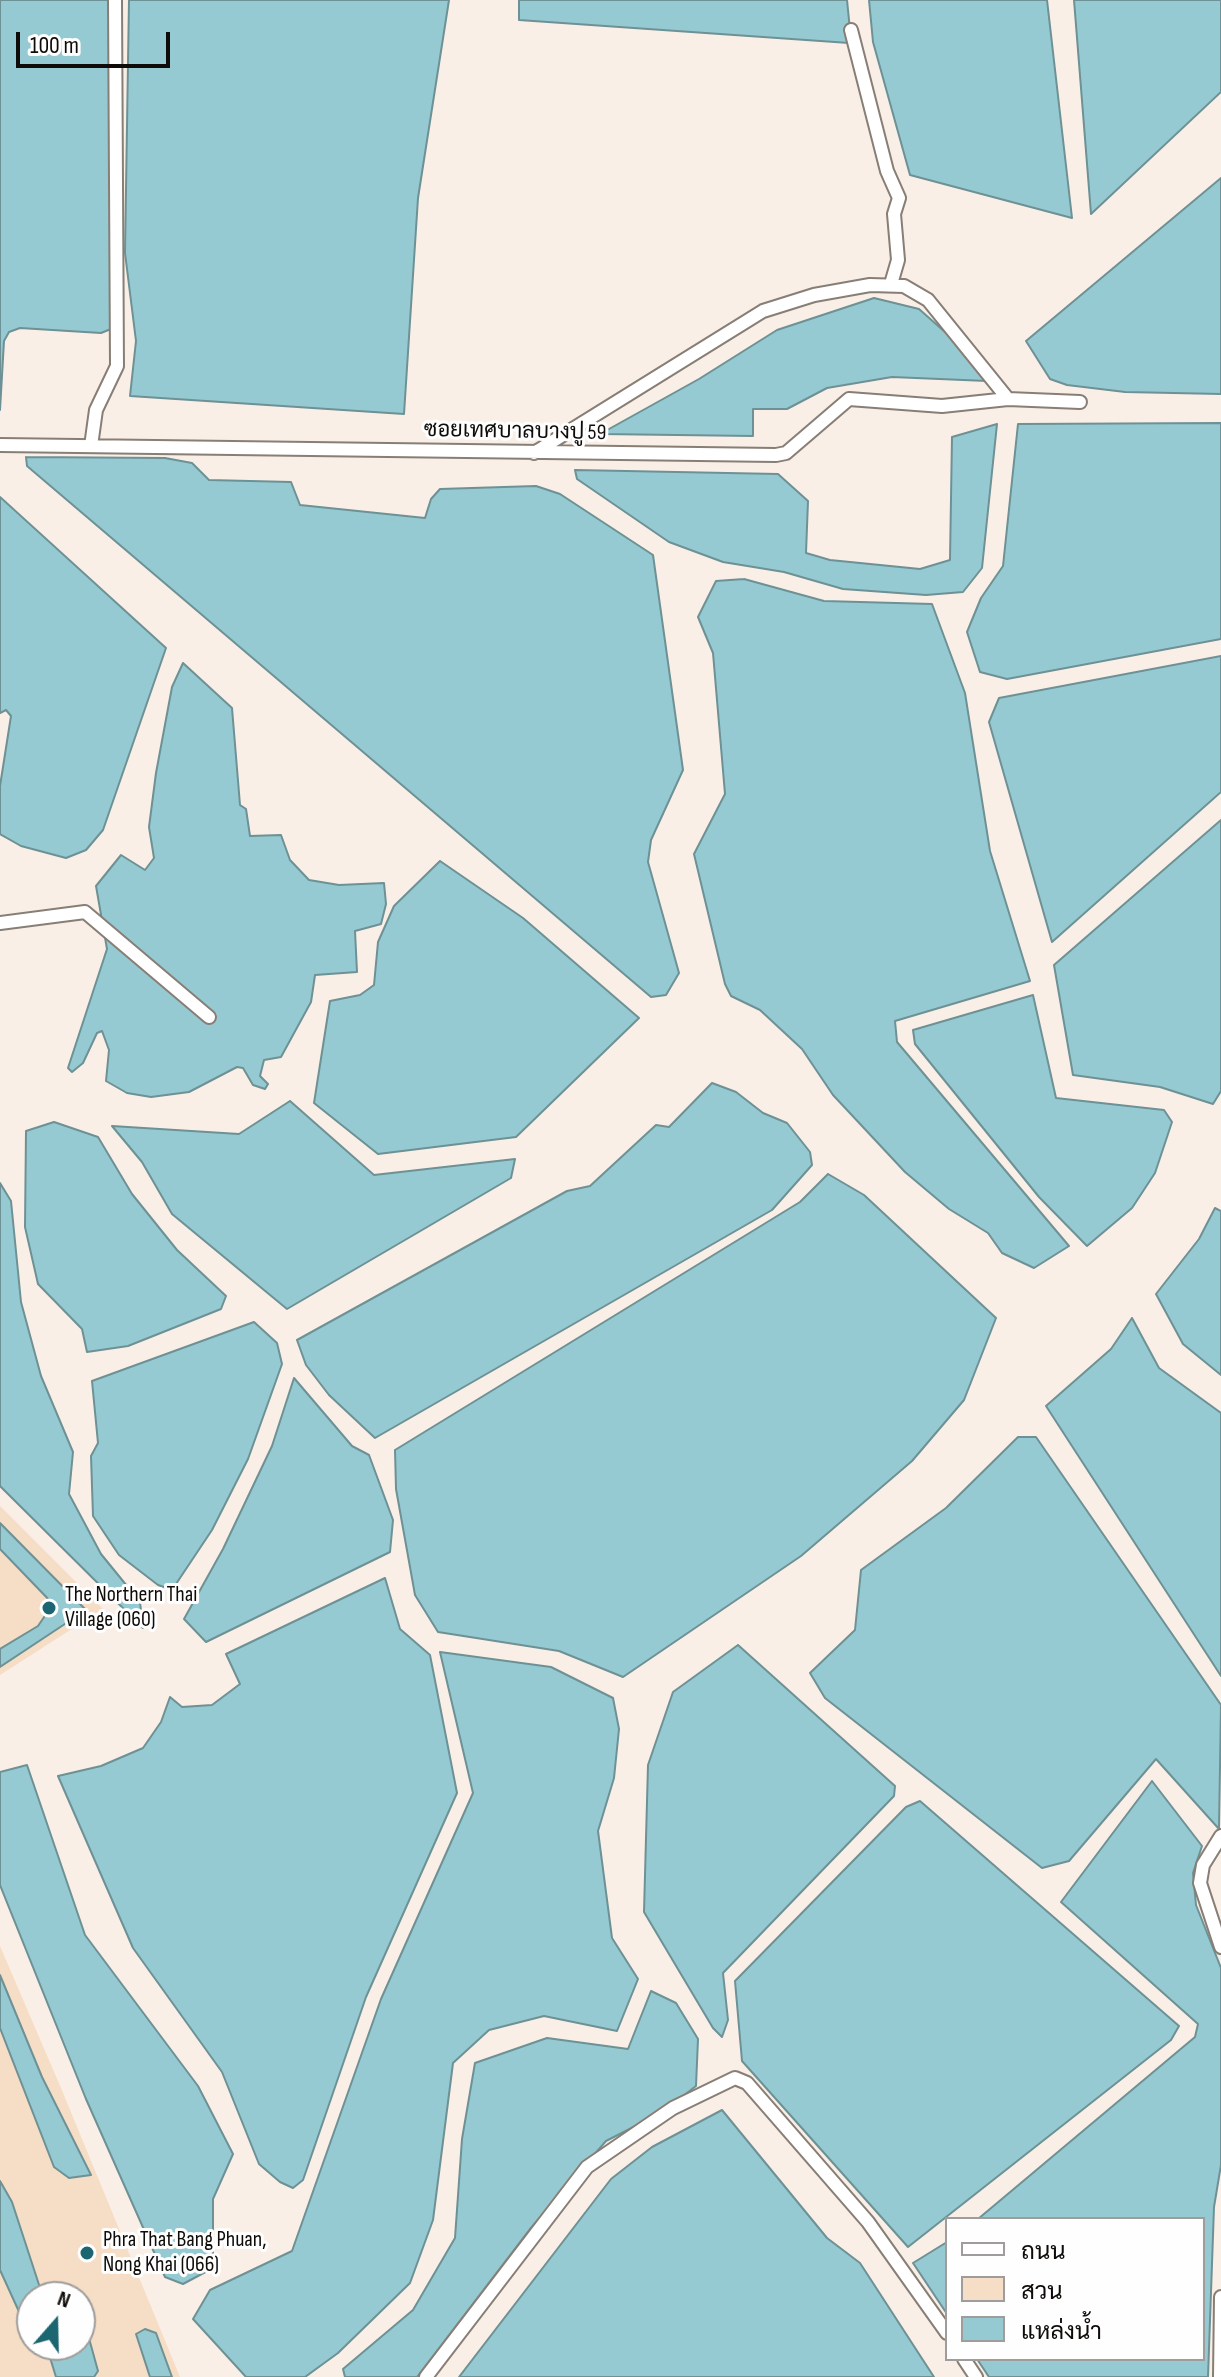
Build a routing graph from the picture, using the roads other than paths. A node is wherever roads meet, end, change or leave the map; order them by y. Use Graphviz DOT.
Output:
graph roads {
  1 [pos="115,0"];
  2 [pos="851,30"];
  3 [pos="891,284"];
  4 [pos="1008,399"];
  5 [pos="1080,402"];
  6 [pos="0,445"];
  7 [pos="91,446"];
  8 [pos="534,453"];
  9 [pos="0,923"];
  10 [pos="209,1017"];
  11 [pos="1221,1836"];
  12 [pos="1221,1947"];
  13 [pos="1221,2297"];
  14 [pos="945,2330"];
  15 [pos="426,2377"];
  16 [pos="1220,2377"];
  1 -- 7 [label="street"];
  2 -- 3 [label="street"];
  3 -- 4 [label="street"];
  3 -- 8 [label="street"];
  4 -- 5 [label="street, ซอยเทศบาลบางปู 59"];
  4 -- 8 [label="street, ซอยเทศบาลบางปู 59"];
  6 -- 7 [label="street, ซอยเทศบาลบางปู 59"];
  7 -- 8 [label="street, ซอยเทศบาลบางปู 59"];
  9 -- 10 [label="street"];
  11 -- 12 [label="street"];
  13 -- 16 [label="street"];
  14 -- 15 [label="street"];
}
